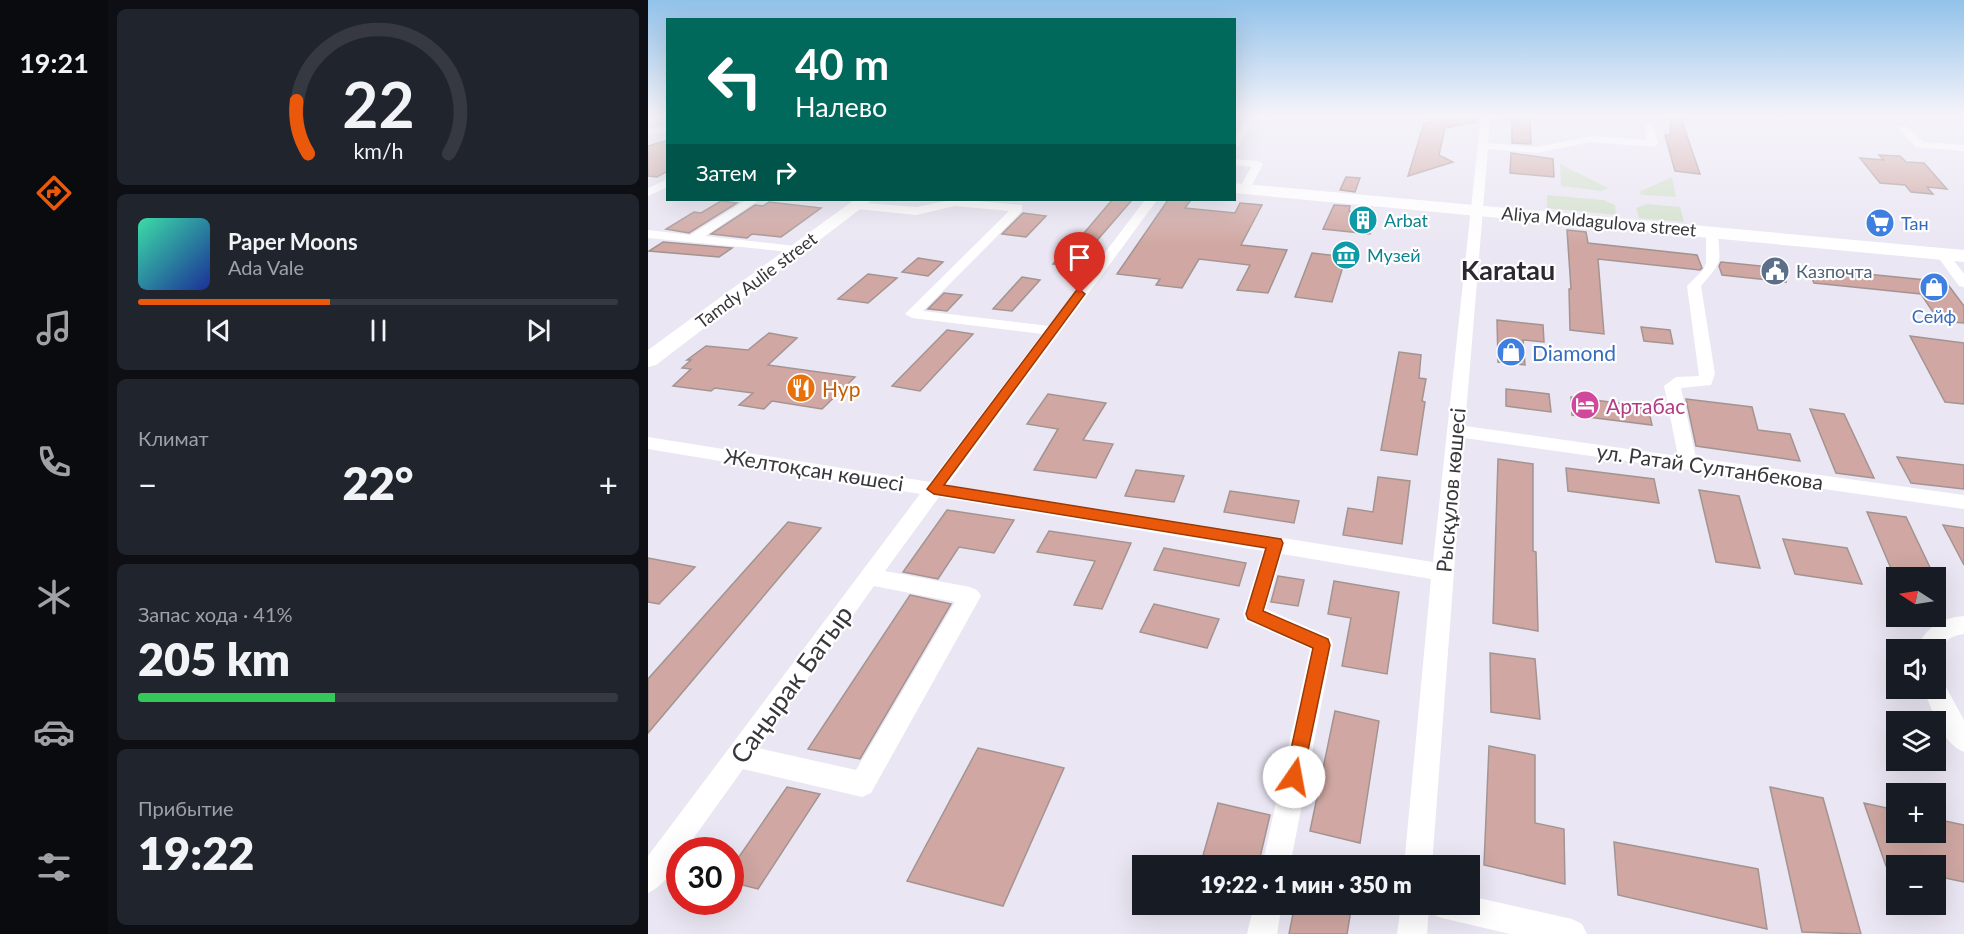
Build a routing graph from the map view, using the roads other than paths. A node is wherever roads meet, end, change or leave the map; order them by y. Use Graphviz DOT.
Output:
graph roads {
  1 [pos="1482,159"];
  2 [pos="1236,162"];
  3 [pos="666,183"];
  4 [pos="1240,189"];
  5 [pos="648,193"];
  6 [pos="751,201"];
  7 [pos="1149,201"];
  8 [pos="860,202"];
  9 [pos="1477,210"];
  10 [pos="1712,232"];
  11 [pos="648,234"];
  12 [pos="692,239"];
  13 [pos="796,250"];
  14 [pos="1941,254"];
  15 [pos="1964,256"];
  16 [pos="1964,283"];
  17 [pos="1052,331"];
  18 [pos="648,360"];
  19 [pos="1455,430"];
  20 [pos="648,443"];
  21 [pos="1688,463"];
  22 [pos="934,489"];
  23 [pos="1964,502"];
  24 [pos="1275,543"];
  25 [pos="1442,572"];
  26 [pos="869,577"];
  27 [pos="1964,625"];
  28 [pos="1931,639"];
  29 [pos="1939,699"];
  30 [pos="1964,740"];
  31 [pos="738,756"];
  32 [pos="1278,855"];
  33 [pos="1419,855"];
  34 [pos="648,879"];
  35 [pos="1480,913"];
  36 [pos="1266,915"];
  37 [pos="1414,915"];
  38 [pos="1262,934"];
  39 [pos="1412,934"];
  40 [pos="1572,934"];
  1 -- 9 [label="street, Рысқұлов көшесі"];
  2 -- 4 [label="street"];
  3 -- 5 [label="street"];
  4 -- 9 [label="street, Aliya Moldagulova street"];
  6 -- 12 [label="street"];
  7 -- 17 [label="street, Саңырак Батыр"];
  8 -- 13 [label="street, Tamdy Aulie street"];
  8 -- 17 [label="street"];
  9 -- 10 [label="street, Aliya Moldagulova street"];
  9 -- 19 [label="street, Рысқұлов көшесі"];
  10 -- 14 [label="street, Aliya Moldagulova street"];
  10 -- 21 [label="street"];
  11 -- 12 [label="street"];
  12 -- 13 [label="street"];
  13 -- 18 [label="street, Tamdy Aulie street"];
  14 -- 15 [label="street, Aliya Moldagulova street"];
  14 -- 16 [label="street"];
  17 -- 22 [label="street, Саңырак Батыр"];
  19 -- 21 [label="street, ул. Ратай Султанбекова"];
  19 -- 25 [label="street, Рысқұлов көшесі"];
  20 -- 22 [label="street, Желтоқсан көшесі"];
  21 -- 23 [label="street, ул. Ратай Султанбекова"];
  22 -- 24 [label="street, Желтоқсан көшесі"];
  22 -- 26 [label="street, Саңырак Батыр"];
  24 -- 25 [label="street, Желтоқсан көшесі"];
  24 -- 32 [label="street"];
  25 -- 33 [label="street, Рысқұлов көшесі"];
  26 -- 31 [label="street, Саңырак Батыр"];
  26 -- 31 [label="street"];
  27 -- 28 [label="street"];
  29 -- 30 [label="street"];
  31 -- 34 [label="street, Саңырак Батыр"];
  35 -- 40 [label="street"];
  36 -- 38 [label="street"];
  37 -- 39 [label="street"];
}
